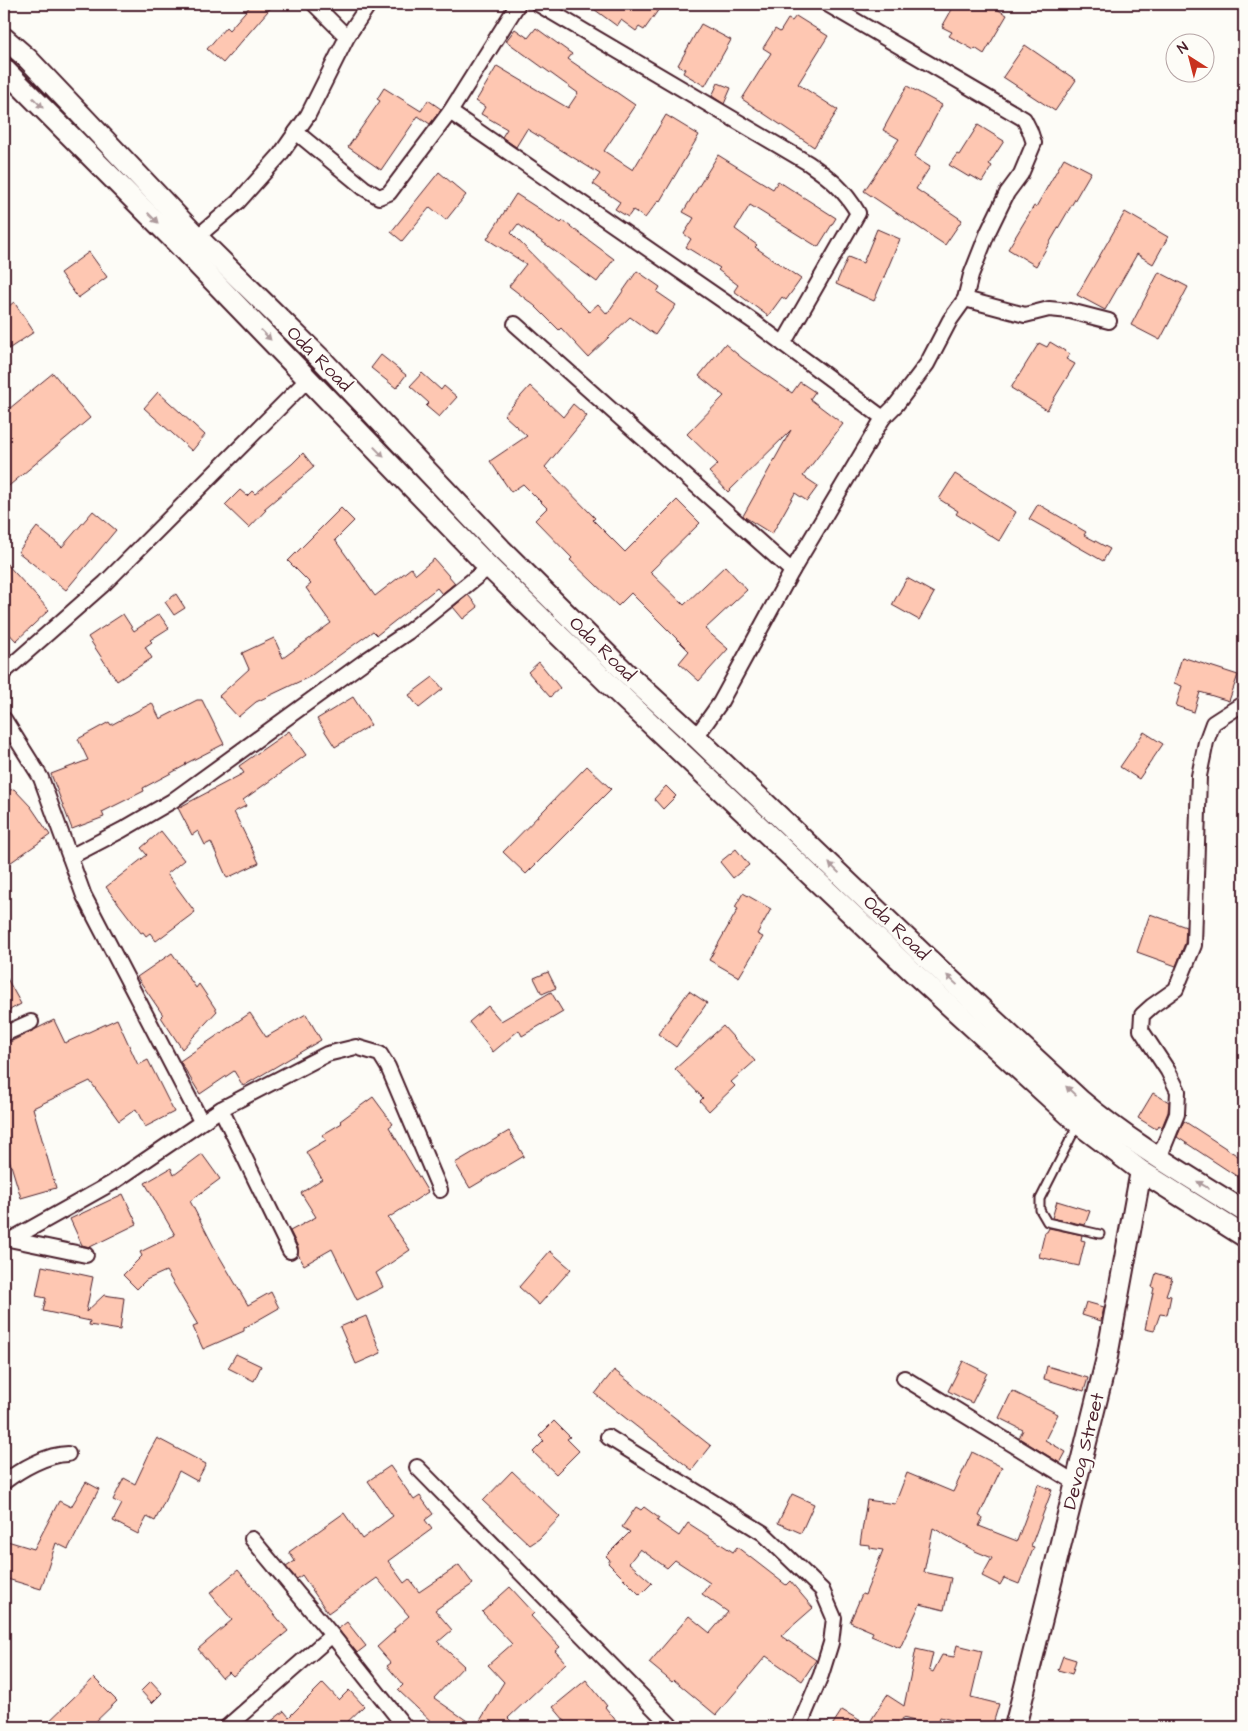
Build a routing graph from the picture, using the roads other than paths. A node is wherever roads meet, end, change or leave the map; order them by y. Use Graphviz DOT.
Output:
graph roads {
  1 [pos="314,4"];
  2 [pos="369,4"];
  3 [pos="518,4"];
  4 [pos="538,4"];
  5 [pos="827,4"];
  6 [pos="347,37"];
  7 [pos="4,38"];
  8 [pos="4,69"];
  9 [pos="450,112"];
  10 [pos="91,126"];
  11 [pos="296,132"];
  12 [pos="76,141"];
  13 [pos="197,237"];
  14 [pos="965,299"];
  15 [pos="1109,321"];
  16 [pos="515,324"];
  17 [pos="783,344"];
  18 [pos="308,379"];
  19 [pos="883,418"];
  20 [pos="489,567"];
  21 [pos="792,571"];
  22 [pos="4,672"];
  23 [pos="1244,703"];
  24 [pos="4,719"];
  25 [pos="696,737"];
  26 [pos="70,857"];
  27 [pos="31,1022"];
  28 [pos="4,1034"];
  29 [pos="221,1108"];
  30 [pos="201,1122"];
  31 [pos="1079,1124"];
  32 [pos="1159,1158"];
  33 [pos="1141,1171"];
  34 [pos="440,1190"];
  35 [pos="1244,1211"];
  36 [pos="1100,1234"];
  37 [pos="1244,1236"];
  38 [pos="8,1238"];
  39 [pos="290,1250"];
  40 [pos="86,1255"];
  41 [pos="904,1378"];
  42 [pos="608,1437"];
  43 [pos="68,1454"];
  44 [pos="417,1467"];
  45 [pos="4,1482"];
  46 [pos="1076,1483"];
  47 [pos="252,1539"];
  48 [pos="332,1635"];
  49 [pos="227,1727"];
  50 [pos="405,1727"];
  51 [pos="672,1727"];
  52 [pos="799,1727"];
  53 [pos="1015,1727"];
  1 -- 6 [label="street"];
  2 -- 6 [label="street"];
  3 -- 9 [label="street"];
  4 -- 17 [label="street"];
  5 -- 14 [label="street"];
  6 -- 11 [label="street"];
  7 -- 10 [label="street, Oda Road"];
  8 -- 12 [label="street, Oda Road, one-way"];
  9 -- 11 [label="street"];
  9 -- 17 [label="street"];
  10 -- 12 [label="street"];
  10 -- 13 [label="street, Oda Road"];
  11 -- 13 [label="street"];
  12 -- 18 [label="street, Oda Road, one-way"];
  13 -- 25 [label="street, Oda Road"];
  14 -- 15 [label="street"];
  14 -- 19 [label="street"];
  16 -- 21 [label="street"];
  17 -- 19 [label="street"];
  18 -- 20 [label="street, Oda Road, one-way"];
  18 -- 22 [label="street"];
  19 -- 21 [label="street"];
  20 -- 26 [label="street"];
  20 -- 31 [label="street, Oda Road"];
  21 -- 25 [label="street"];
  23 -- 32 [label="street"];
  24 -- 26 [label="street"];
  32 -- 25 [label="street, Oda Road, one-way"];
  26 -- 30 [label="street"];
  27 -- 28 [label="street"];
  29 -- 30 [label="street"];
  29 -- 34 [label="street"];
  29 -- 39 [label="street"];
  30 -- 38 [label="street"];
  31 -- 33 [label="street, Oda Road"];
  31 -- 36 [label="lane"];
  35 -- 32 [label="street, Oda Road, one-way"];
  33 -- 37 [label="street, Oda Road"];
  33 -- 46 [label="street, Devog Street"];
  38 -- 40 [label="street"];
  41 -- 46 [label="street"];
  42 -- 52 [label="street"];
  43 -- 45 [label="street"];
  44 -- 51 [label="street"];
  46 -- 53 [label="street, Devog Street"];
  47 -- 48 [label="street"];
  48 -- 49 [label="street"];
  48 -- 50 [label="street"];
}
